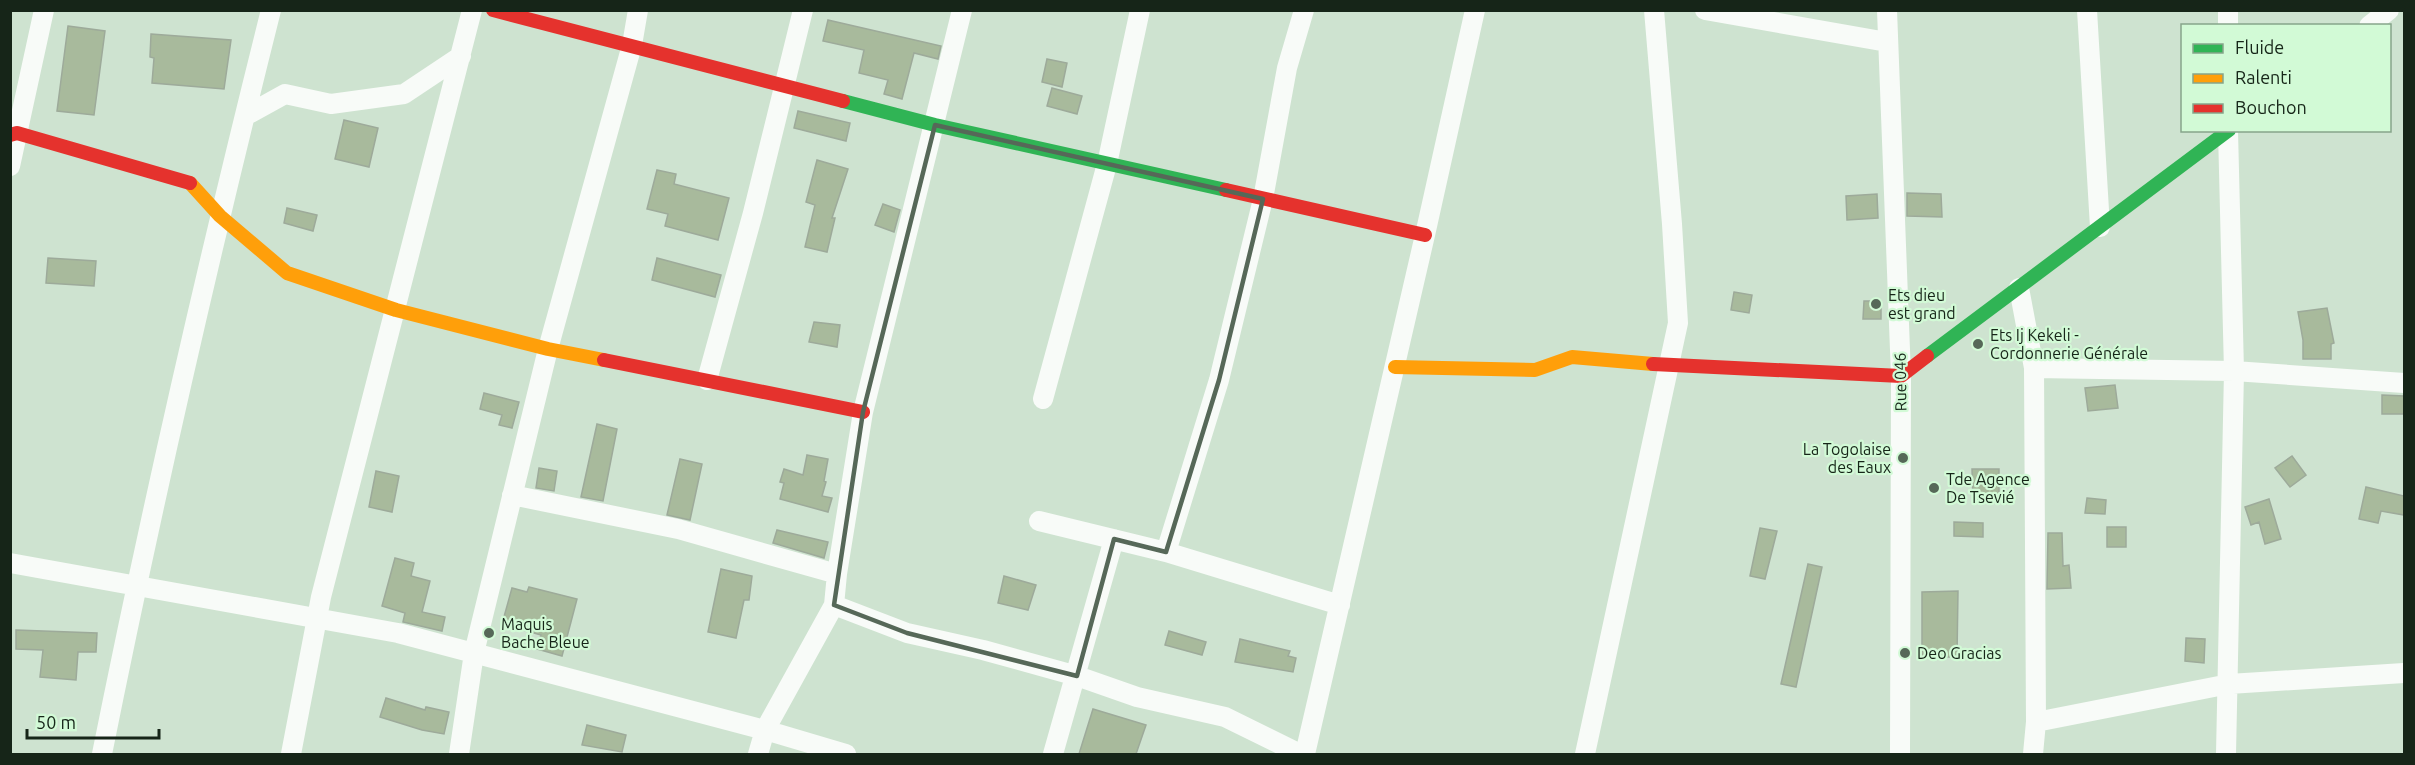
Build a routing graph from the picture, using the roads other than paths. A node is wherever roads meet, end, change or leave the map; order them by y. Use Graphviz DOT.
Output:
graph roads {
  1 [pos="44,10"];
  2 [pos="272,10"];
  3 [pos="472,10"];
  4 [pos="493,10"];
  5 [pos="638,10"];
  6 [pos="803,10"];
  7 [pos="962,10"];
  8 [pos="1140,10"];
  9 [pos="1304,10"];
  10 [pos="1475,10"];
  11 [pos="1654,10"];
  12 [pos="1705,10"];
  13 [pos="1887,10"];
  14 [pos="2087,10"];
  15 [pos="2390,10"];
  16 [pos="2372,24"];
  17 [pos="1887,42"];
  18 [pos="632,45"];
  19 [pos="460,56"];
  20 [pos="786,86"];
  21 [pos="245,116"];
  22 [pos="935,125"];
  23 [pos="2227,132"];
  24 [pos="2228,132"];
  25 [pos="14,134"];
  26 [pos="1107,164"];
  27 [pos="10,166"];
  28 [pos="1263,199"];
  29 [pos="220,216"];
  30 [pos="2100,227"];
  31 [pos="1425,235"];
  32 [pos="2019,288"];
  33 [pos="396,310"];
  34 [pos="548,349"];
  35 [pos="1669,365"];
  36 [pos="1395,367"];
  37 [pos="2034,368"];
  38 [pos="2234,371"];
  39 [pos="1901,376"];
  40 [pos="706,380"];
  41 [pos="2404,383"];
  42 [pos="1043,399"];
  43 [pos="863,412"];
  44 [pos="512,495"];
  45 [pos="1039,520"];
  46 [pos="1114,539"];
  47 [pos="1166,552"];
  48 [pos="10,563"];
  49 [pos="837,574"];
  50 [pos="135,587"];
  51 [pos="834,605"];
  52 [pos="1340,606"];
  53 [pos="317,618"];
  54 [pos="474,653"];
  55 [pos="2404,673"];
  56 [pos="1077,676"];
  57 [pos="2229,684"];
  58 [pos="2036,722"];
  59 [pos="765,730"];
  60 [pos="102,754"];
  61 [pos="291,754"];
  62 [pos="459,754"];
  63 [pos="758,754"];
  64 [pos="846,754"];
  65 [pos="1053,754"];
  66 [pos="1300,754"];
  67 [pos="1305,754"];
  68 [pos="1585,754"];
  69 [pos="1900,754"];
  70 [pos="2033,754"];
  71 [pos="2226,754"];
  1 -- 25 [label="street"];
  2 -- 21 [label="street"];
  3 -- 19 [label="street"];
  4 -- 18 [label="street"];
  5 -- 18 [label="street"];
  6 -- 20 [label="street"];
  7 -- 22 [label="street"];
  8 -- 26 [label="street"];
  9 -- 28 [label="street"];
  10 -- 31 [label="street"];
  11 -- 35 [label="street"];
  12 -- 17 [label="street"];
  13 -- 17 [label="street, Rue 046 / Rue 046"];
  14 -- 30 [label="street"];
  15 -- 16 [label="street"];
  17 -- 39 [label="street, Rue 046 / Rue 046"];
  18 -- 20 [label="street"];
  18 -- 34 [label="street"];
  19 -- 21 [label="street"];
  19 -- 33 [label="street"];
  20 -- 22 [label="street"];
  20 -- 40 [label="street"];
  21 -- 29 [label="street"];
  22 -- 26 [label="street"];
  22 -- 43 [label="street"];
  23 -- 30 [label="street"];
  24 -- 38 [label="street"];
  25 -- 27 [label="street"];
  25 -- 29 [label="street"];
  26 -- 28 [label="street"];
  26 -- 42 [label="street"];
  28 -- 31 [label="street"];
  28 -- 47 [label="street"];
  29 -- 33 [label="street"];
  29 -- 50 [label="street"];
  30 -- 32 [label="street"];
  31 -- 36 [label="street"];
  32 -- 37 [label="street"];
  32 -- 39 [label="street"];
  33 -- 34 [label="street"];
  33 -- 53 [label="street"];
  34 -- 40 [label="street"];
  34 -- 44 [label="street"];
  35 -- 36 [label="street"];
  35 -- 39 [label="street"];
  35 -- 68 [label="street"];
  36 -- 52 [label="street"];
  37 -- 38 [label="street"];
  37 -- 58 [label="street"];
  38 -- 41 [label="street"];
  38 -- 57 [label="street"];
  39 -- 69 [label="street, Rue 046 / Rue 046"];
  40 -- 43 [label="street"];
  43 -- 49 [label="street"];
  44 -- 49 [label="street"];
  44 -- 54 [label="street"];
  45 -- 46 [label="street"];
  46 -- 47 [label="street"];
  46 -- 56 [label="street"];
  47 -- 52 [label="street"];
  48 -- 50 [label="street"];
  49 -- 51 [label="street"];
  50 -- 53 [label="street"];
  50 -- 60 [label="street"];
  51 -- 56 [label="street"];
  51 -- 59 [label="street"];
  52 -- 67 [label="street"];
  53 -- 54 [label="street"];
  53 -- 61 [label="street"];
  54 -- 59 [label="street"];
  54 -- 62 [label="street"];
  55 -- 57 [label="street"];
  56 -- 65 [label="street"];
  56 -- 66 [label="street"];
  57 -- 58 [label="street"];
  57 -- 71 [label="street"];
  58 -- 70 [label="street"];
  59 -- 63 [label="street"];
  59 -- 64 [label="street"];
}
